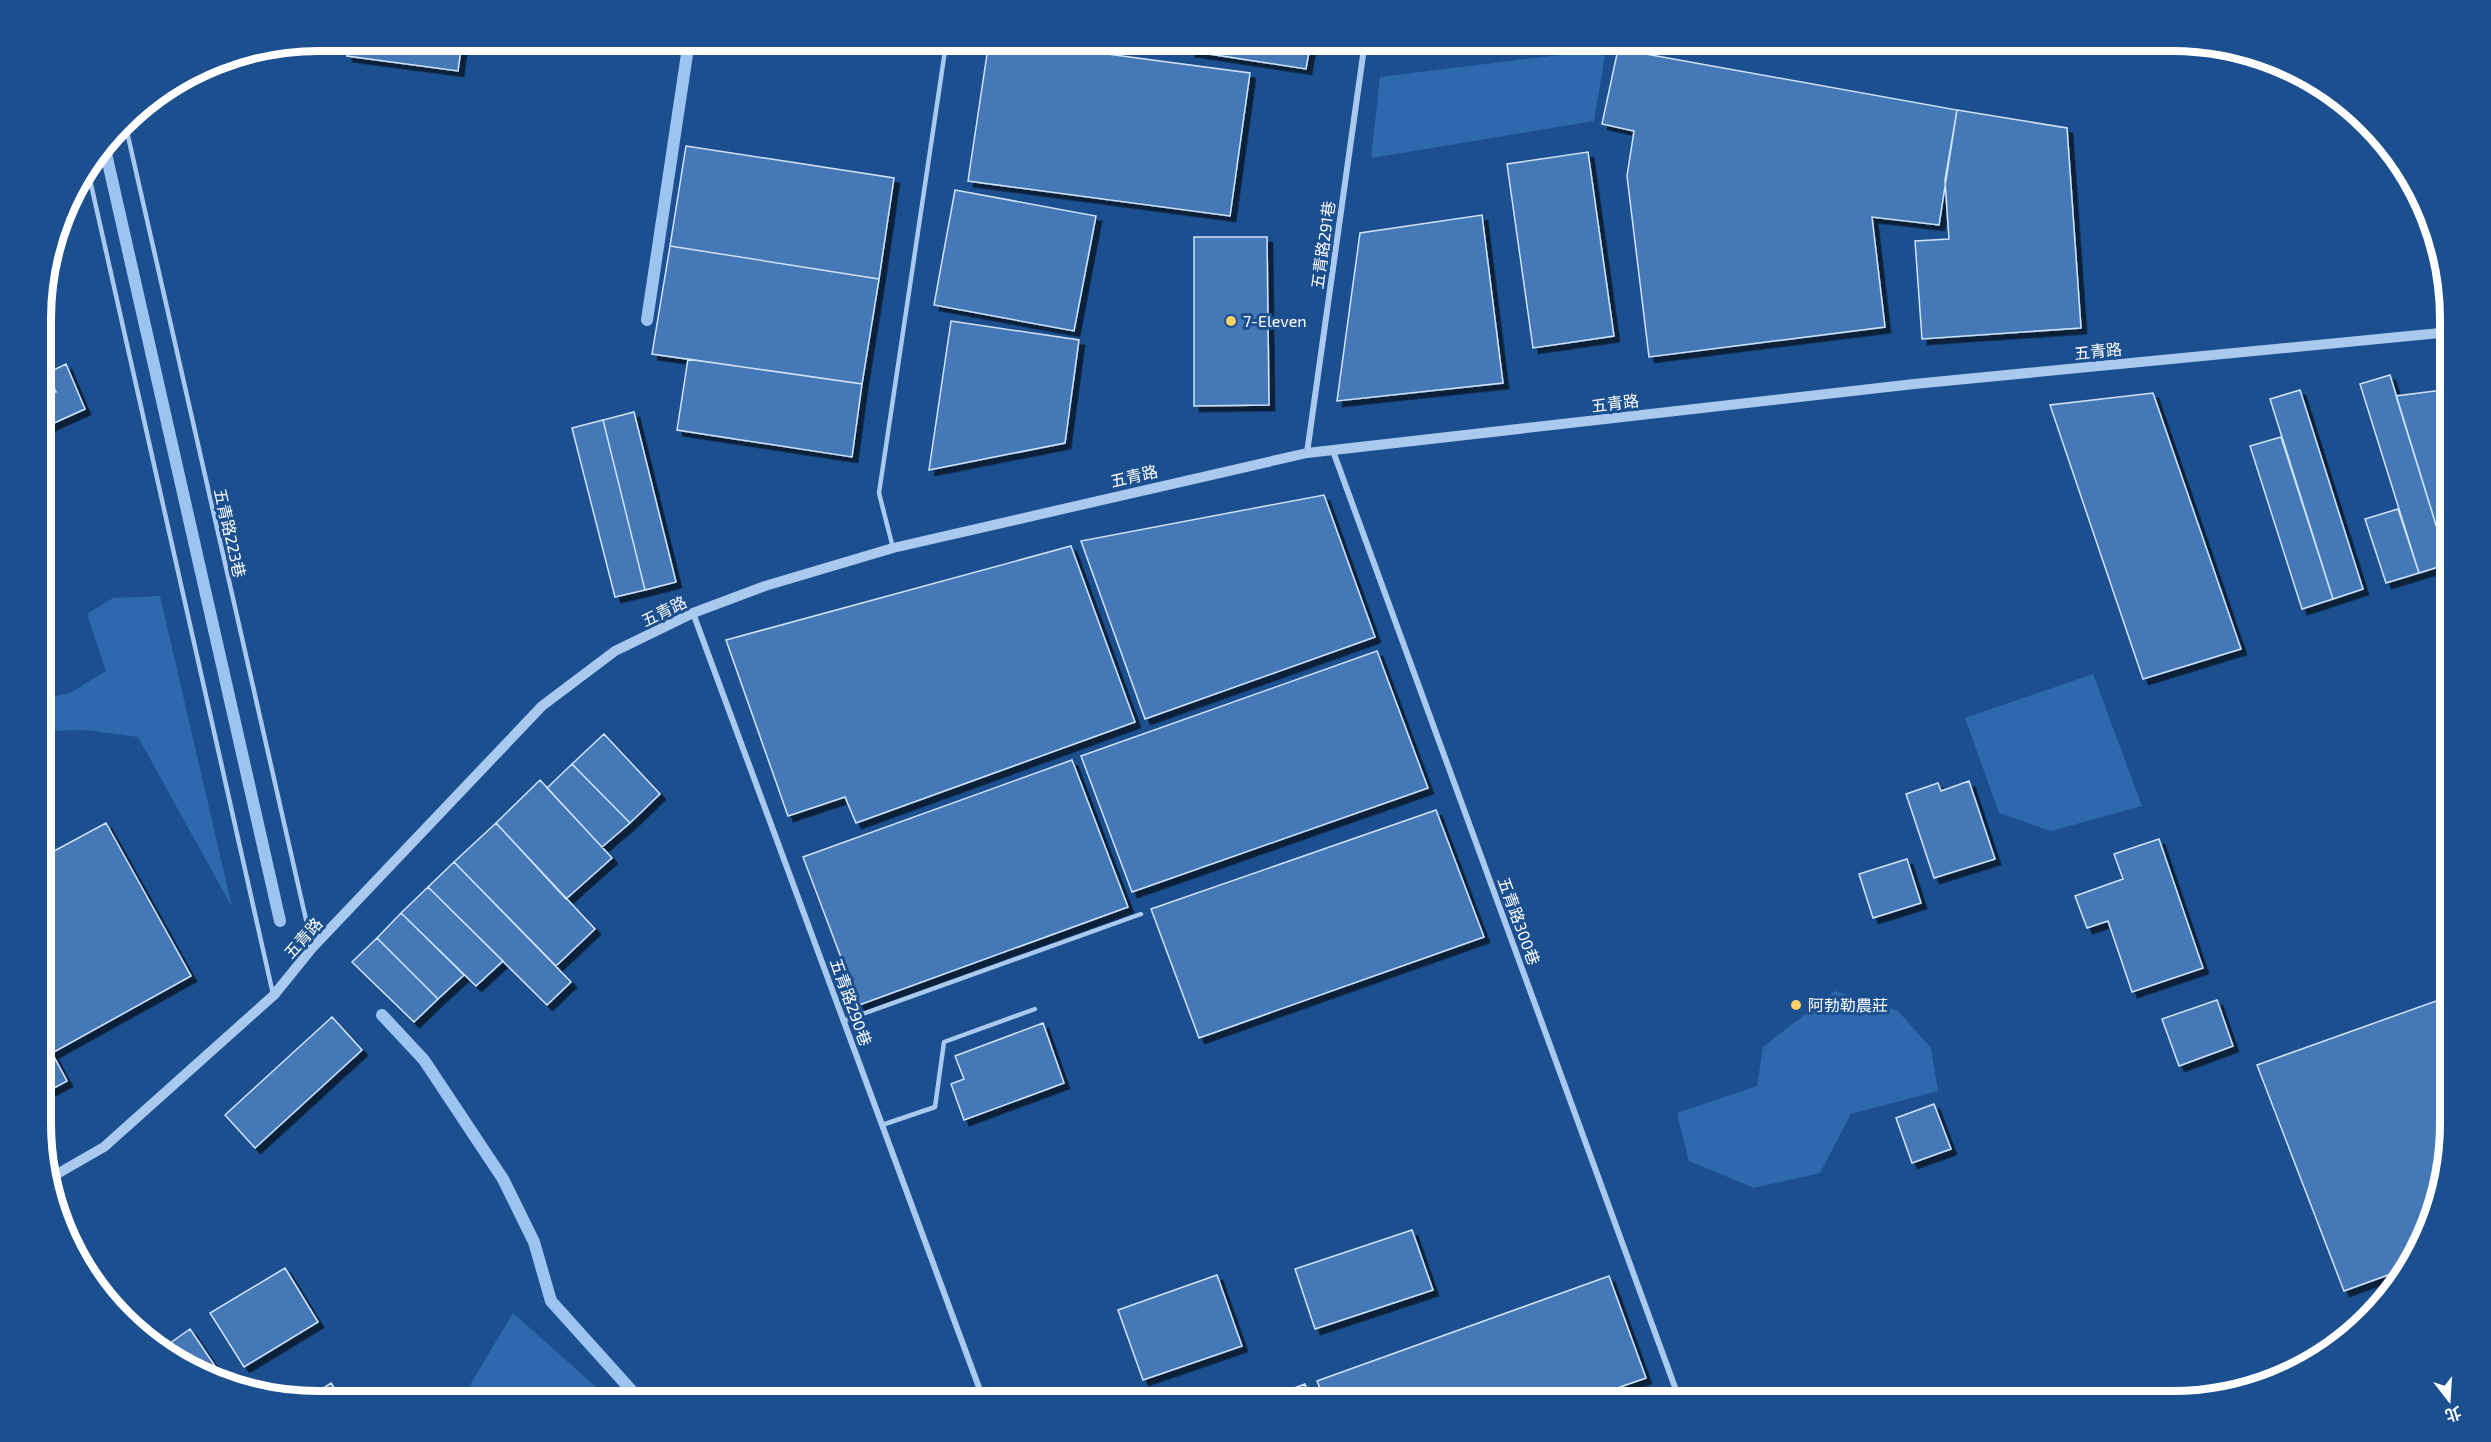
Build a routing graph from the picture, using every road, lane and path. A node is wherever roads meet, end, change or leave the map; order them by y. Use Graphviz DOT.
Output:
graph roads {
  1 [pos="945,51"];
  2 [pos="1363,51"];
  3 [pos="127,131"];
  4 [pos="90,180"];
  5 [pos="2440,333"];
  6 [pos="1333,451"];
  7 [pos="1307,453"];
  8 [pos="893,548"];
  9 [pos="693,613"];
  10 [pos="1141,914"];
  11 [pos="312,948"];
  12 [pos="274,995"];
  13 [pos="1035,1009"];
  14 [pos="843,1021"];
  15 [pos="882,1125"];
  16 [pos="56,1174"];
  17 [pos="980,1391"];
  18 [pos="1676,1391"];
  1 -- 8 [label="lane"];
  2 -- 7 [label="street, 五青路291巷"];
  3 -- 11 [label="lane, 五青路223巷"];
  4 -- 12 [label="lane"];
  5 -- 6 [label="street, 五青路"];
  6 -- 7 [label="street, 五青路"];
  6 -- 18 [label="street, 五青路300巷"];
  7 -- 8 [label="street, 五青路"];
  8 -- 9 [label="street, 五青路"];
  9 -- 11 [label="street, 五青路"];
  9 -- 14 [label="street, 五青路290巷"];
  10 -- 14 [label="lane"];
  11 -- 12 [label="street, 五青路"];
  12 -- 16 [label="street, 五青路"];
  13 -- 15 [label="lane"];
  14 -- 15 [label="street, 五青路290巷"];
  15 -- 17 [label="street, 五青路290巷"];
}
